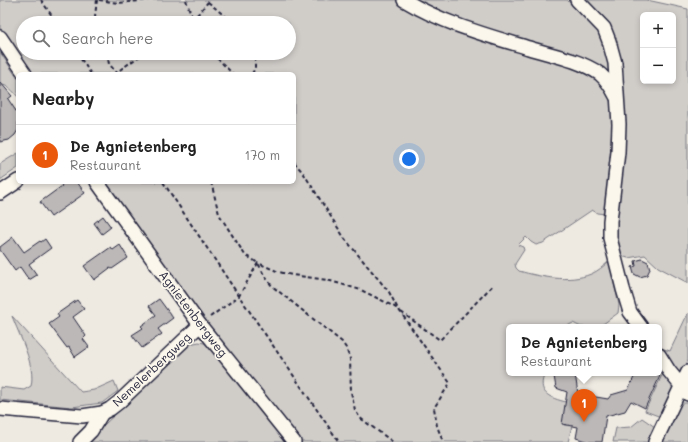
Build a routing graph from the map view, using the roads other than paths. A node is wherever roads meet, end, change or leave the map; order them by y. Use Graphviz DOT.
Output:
graph roads {
  1 [pos="404,0"];
  2 [pos="577,0"];
  3 [pos="0,37"];
  4 [pos="24,72"];
  5 [pos="616,96"];
  6 [pos="16,182"];
  7 [pos="98,184"];
  8 [pos="0,193"];
  9 [pos="639,324"];
  10 [pos="200,325"];
  11 [pos="662,360"];
  12 [pos="688,372"];
  13 [pos="685,390"];
  14 [pos="0,409"];
  15 [pos="102,413"];
  16 [pos="80,442"];
  17 [pos="294,442"];
  18 [pos="655,442"];
  1 -- 5 [label="street"];
  2 -- 5 [label="street"];
  3 -- 4 [label="street"];
  5 -- 9 [label="street"];
  6 -- 8 [label="street"];
  7 -- 10 [label="street, Agnietenbergweg"];
  10 -- 15 [label="street, Nemelerbergweg"];
  10 -- 17 [label="street, Agnietenbergweg"];
  11 -- 13 [label="street"];
  12 -- 13 [label="street"];
  13 -- 18 [label="street"];
  14 -- 15 [label="street, Nemelerbergweg"];
  15 -- 16 [label="street, Nemelerbergweg"];
}
